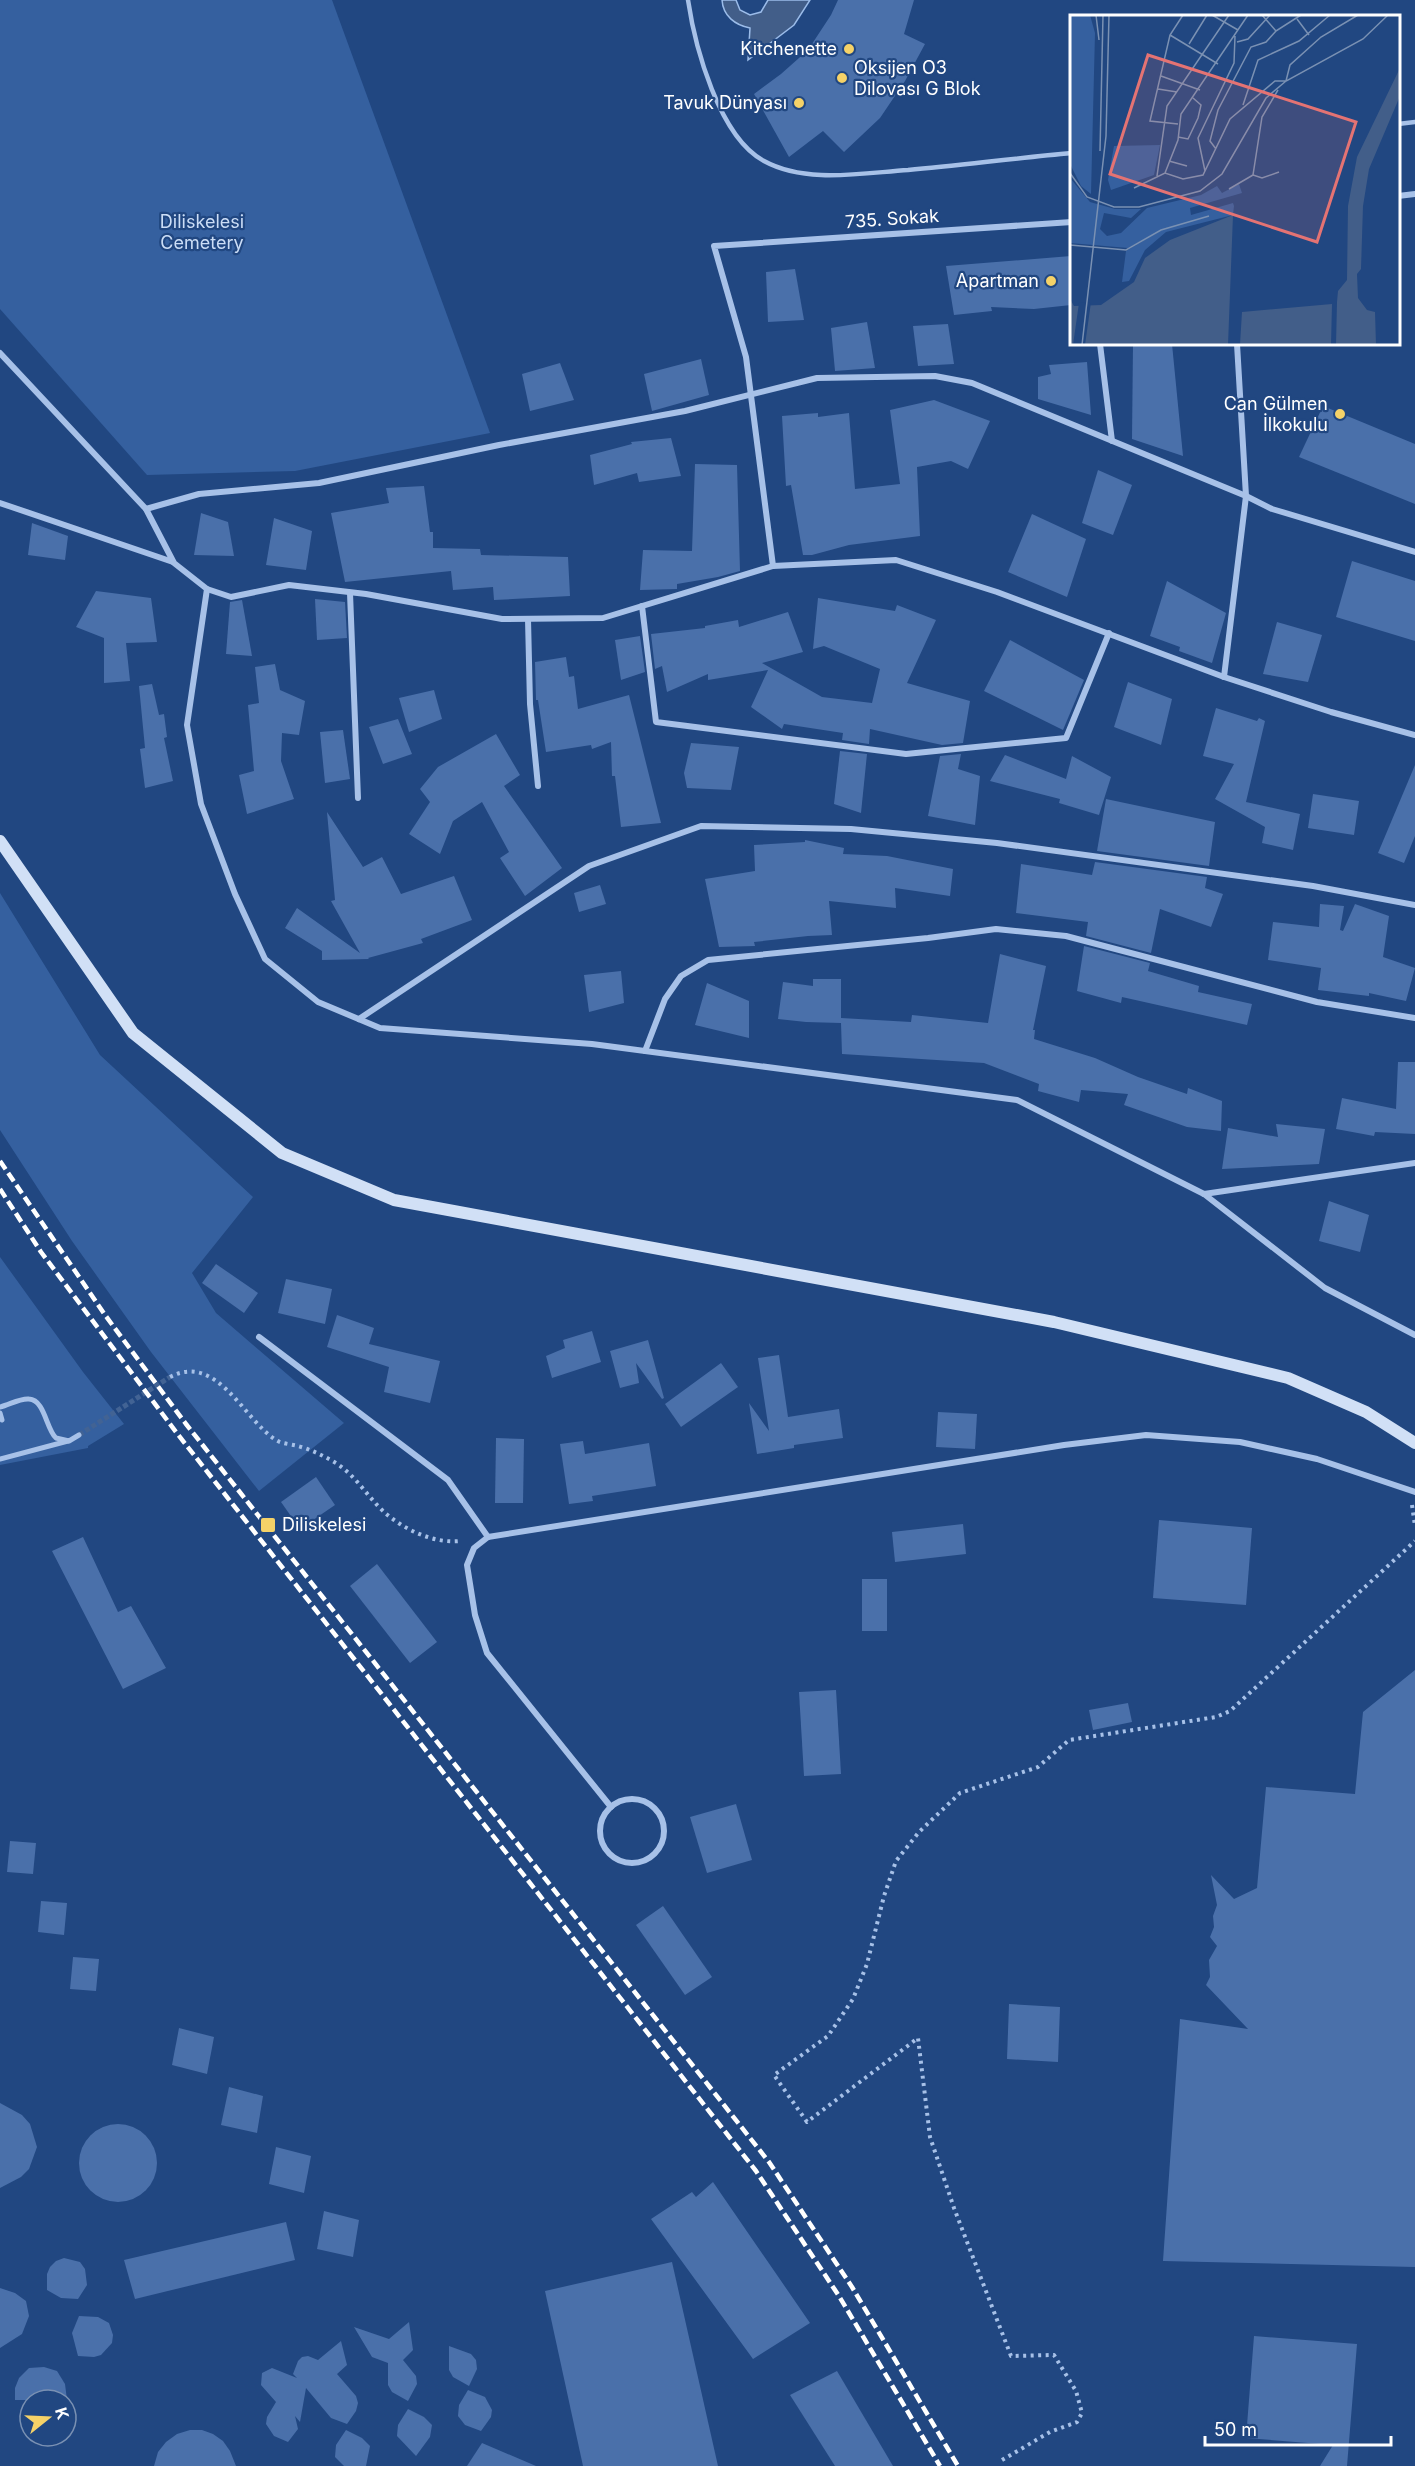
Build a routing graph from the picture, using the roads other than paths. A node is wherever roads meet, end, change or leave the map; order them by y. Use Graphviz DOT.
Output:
graph roads {
  1 [pos="688,0"];
  2 [pos="1415,122"];
  3 [pos="1400,124"];
  4 [pos="1070,153"];
  5 [pos="1415,194"];
  6 [pos="1400,196"];
  7 [pos="1070,222"];
  8 [pos="1100,345"];
  9 [pos="1237,345"];
  10 [pos="0,353"];
  11 [pos="751,394"];
  12 [pos="1112,441"];
  13 [pos="1246,496"];
  14 [pos="0,502"];
  15 [pos="146,509"];
  16 [pos="1415,552"];
  17 [pos="174,563"];
  18 [pos="773,566"];
  19 [pos="207,589"];
  20 [pos="350,593"];
  21 [pos="642,606"];
  22 [pos="528,619"];
  23 [pos="1109,633"];
  24 [pos="1224,676"];
  25 [pos="1415,735"];
  26 [pos="538,786"];
  27 [pos="358,798"];
  28 [pos="0,841"];
  29 [pos="1415,905"];
  30 [pos="1415,1018"];
  31 [pos="359,1019"];
  32 [pos="645,1051"];
  33 [pos="1415,1163"];
  34 [pos="1204,1194"];
  35 [pos="1415,1335"];
  36 [pos="259,1337"];
  37 [pos="0,1407"];
  38 [pos="0,1413"];
  39 [pos="2,1420"];
  40 [pos="79,1435"];
  41 [pos="69,1441"];
  42 [pos="1415,1443"];
  43 [pos="0,1459"];
  44 [pos="1415,1492"];
  45 [pos="488,1537"];
  46 [pos="611,1807"];
  1 -- 4 [label="lane"];
  2 -- 3 [label="lane"];
  5 -- 6 [label="street"];
  7 -- 11 [label="street, 735. Sokak"];
  8 -- 12 [label="street"];
  9 -- 13 [label="street"];
  10 -- 15 [label="street"];
  11 -- 12 [label="street"];
  11 -- 15 [label="street"];
  11 -- 18 [label="street"];
  12 -- 13 [label="street"];
  13 -- 16 [label="street"];
  13 -- 24 [label="street"];
  14 -- 17 [label="street"];
  15 -- 17 [label="street"];
  17 -- 19 [label="street"];
  18 -- 21 [label="street"];
  18 -- 23 [label="street"];
  19 -- 20 [label="street"];
  19 -- 31 [label="street"];
  20 -- 22 [label="street"];
  20 -- 27 [label="street"];
  21 -- 22 [label="street"];
  21 -- 23 [label="street"];
  22 -- 26 [label="street"];
  23 -- 24 [label="street"];
  24 -- 25 [label="street"];
  28 -- 42 [label="main road"];
  29 -- 31 [label="street"];
  30 -- 32 [label="street"];
  31 -- 32 [label="street"];
  32 -- 34 [label="street"];
  33 -- 34 [label="street"];
  34 -- 35 [label="street"];
  36 -- 45 [label="street"];
  37 -- 41 [label="street"];
  38 -- 39 [label="street"];
  40 -- 41 [label="street"];
  41 -- 43 [label="street"];
  44 -- 45 [label="street"];
  45 -- 46 [label="street"];
  46 -- 46 [label="street"];
}
